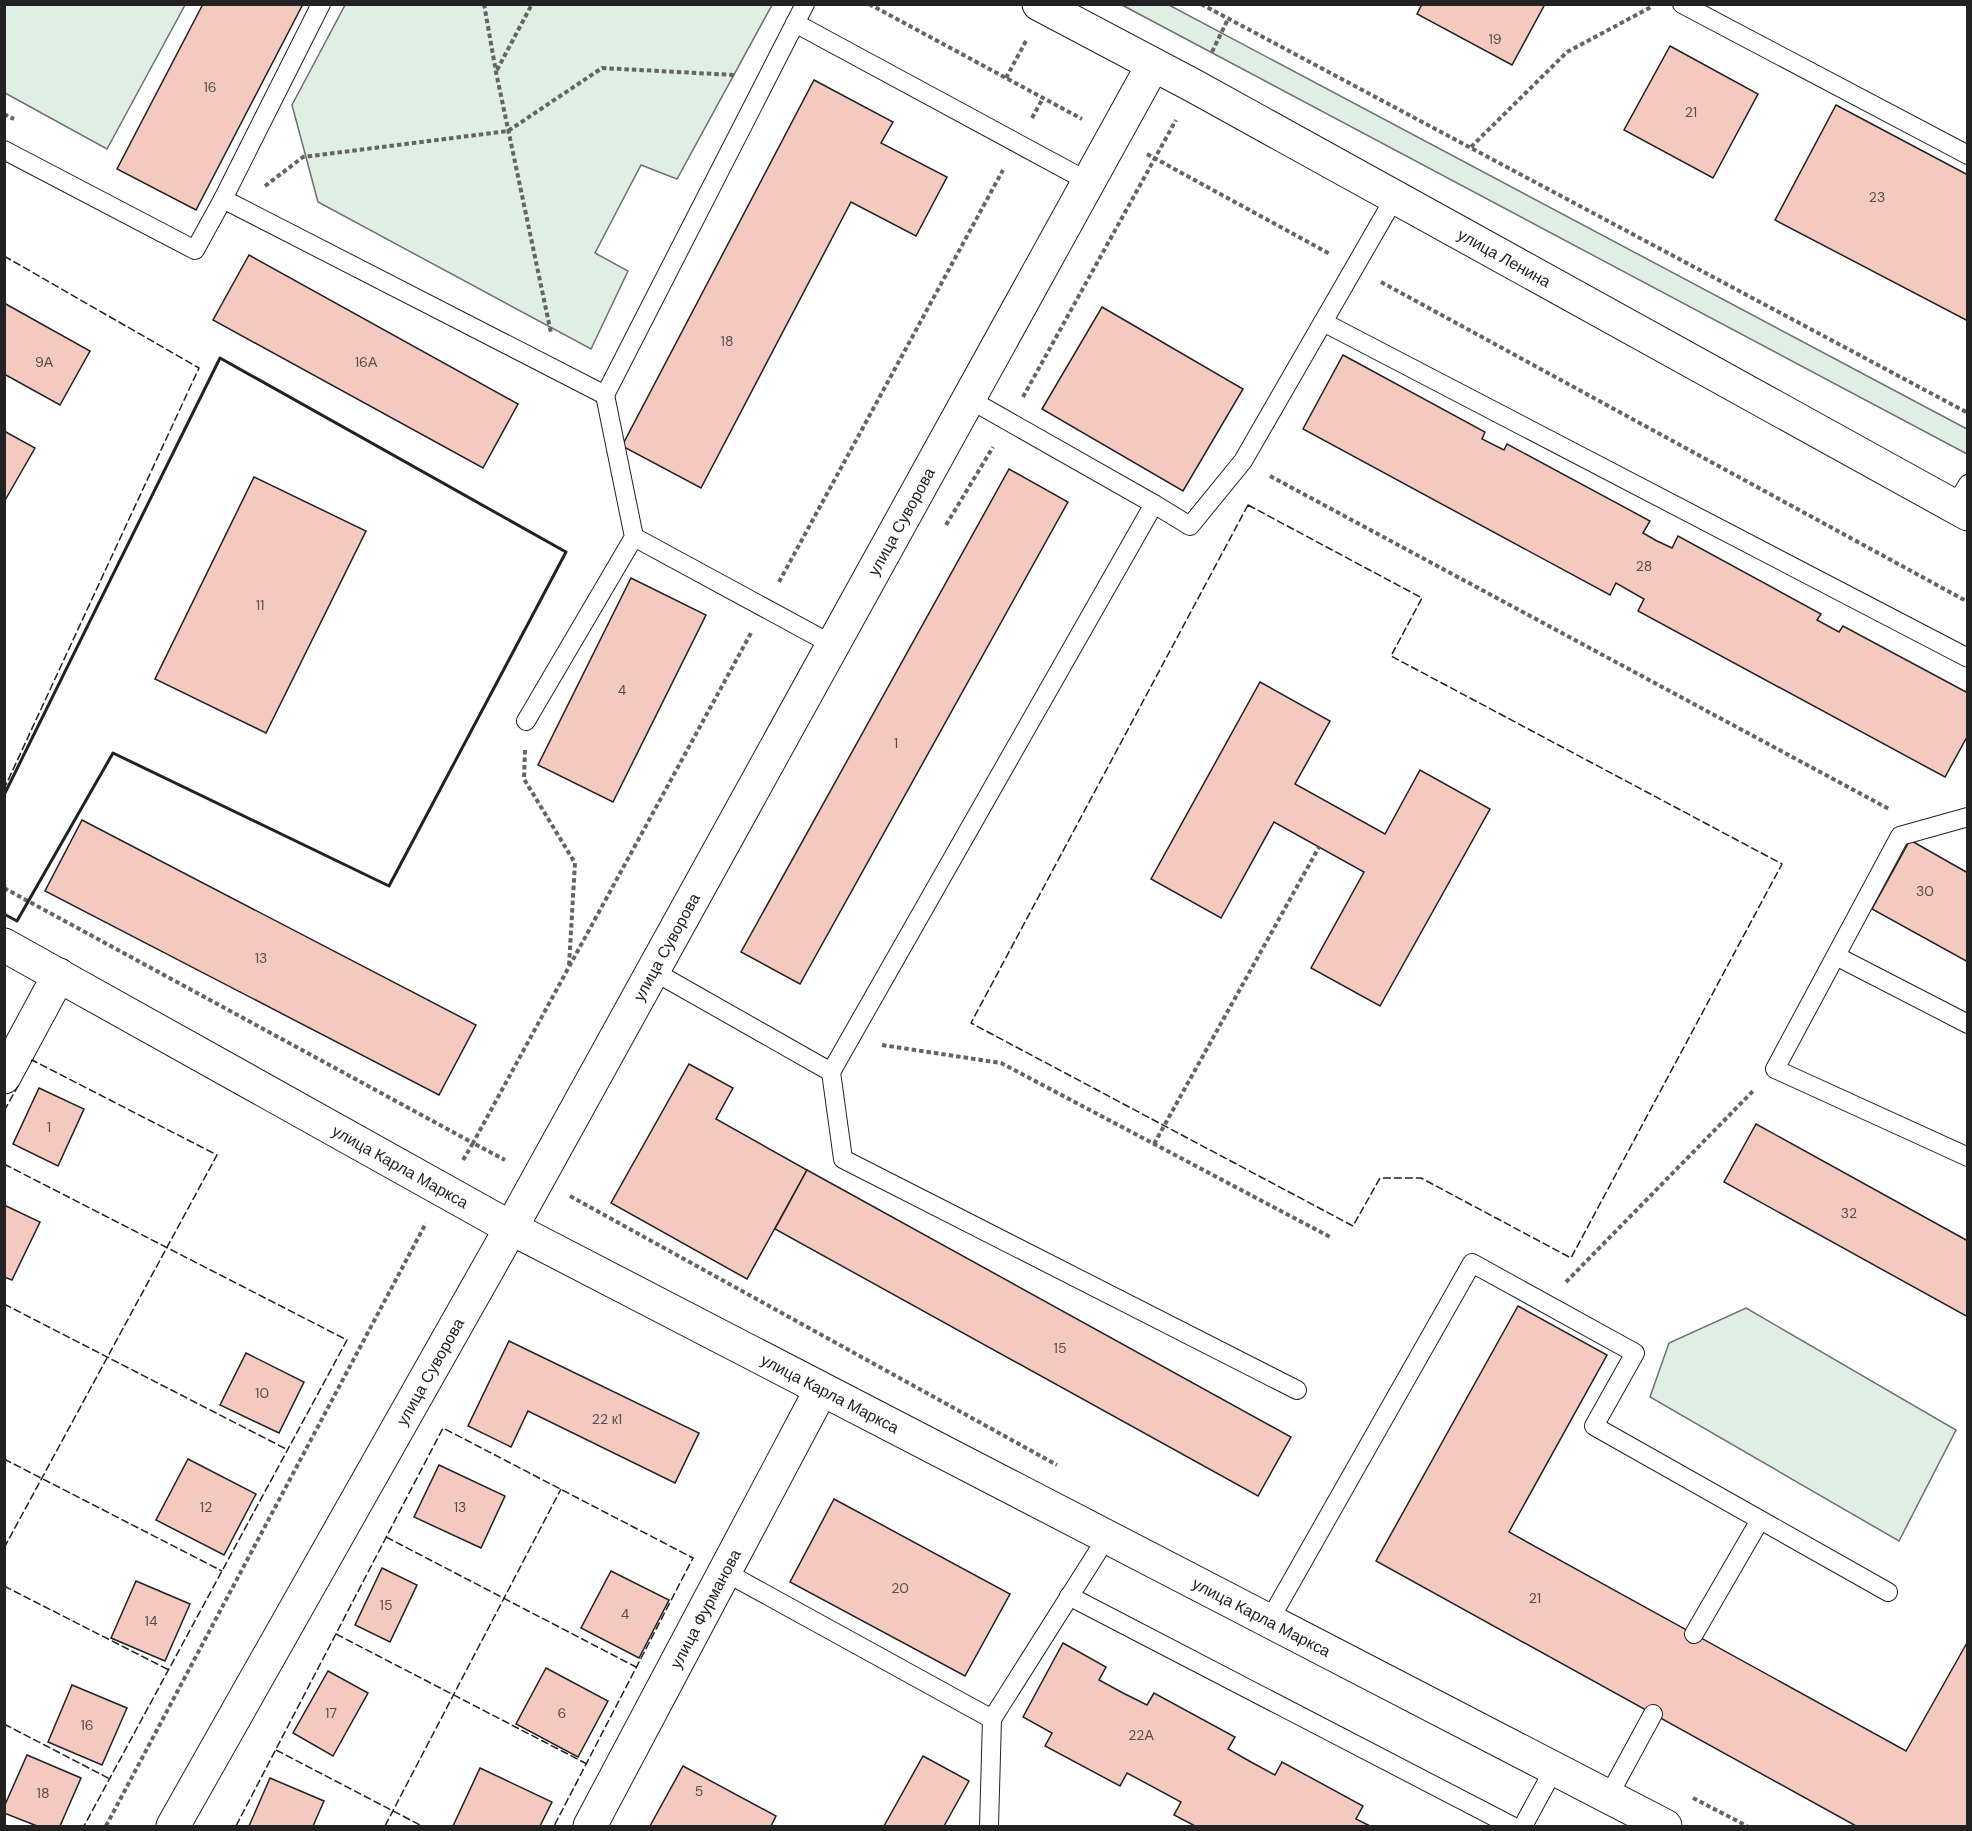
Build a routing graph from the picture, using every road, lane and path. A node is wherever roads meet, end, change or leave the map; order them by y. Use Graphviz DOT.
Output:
graph roads {
  1 [pos="321,4"];
  2 [pos="484,4"];
  3 [pos="532,4"];
  4 [pos="805,4"];
  5 [pos="869,4"];
  6 [pos="1039,4"];
  7 [pos="1201,4"];
  8 [pos="1655,4"];
  9 [pos="1682,4"];
  10 [pos="795,23"];
  11 [pos="1153,65"];
  12 [pos="496,72"];
  13 [pos="768,76"];
  14 [pos="1043,98"];
  15 [pos="508,131"];
  16 [pos="1114,137"];
  17 [pos="1018,143"];
  18 [pos="1471,147"];
  19 [pos="4,150"];
  20 [pos="1968,155"];
  21 [pos="303,157"];
  22 [pos="1089,182"];
  23 [pos="1395,197"];
  24 [pos="223,199"];
  25 [pos="1354,267"];
  26 [pos="1323,322"];
  27 [pos="559,371"];
  28 [pos="605,395"];
  29 [pos="969,399"];
  30 [pos="1968,413"];
  31 [pos="1243,461"];
  32 [pos="1963,502"];
  33 [pos="1154,504"];
  34 [pos="634,537"];
  35 [pos="1968,602"];
  36 [pos="765,608"];
  37 [pos="833,645"];
  38 [pos="1968,658"];
  39 [pos="526,721"];
  40 [pos="1968,817"];
  41 [pos="1927,829"];
  42 [pos="1319,846"];
  43 [pos="4,888"];
  44 [pos="4,945"];
  45 [pos="1836,956"];
  46 [pos="568,969"];
  47 [pos="653,971"];
  48 [pos="59,975"];
  49 [pos="1968,1024"];
  50 [pos="849,1040"];
  51 [pos="1774,1069"];
  52 [pos="831,1072"];
  53 [pos="4,1077"];
  54 [pos="473,1143"];
  55 [pos="1154,1144"];
  56 [pos="1968,1157"];
  57 [pos="538,1178"];
  58 [pos="444,1190"];
  59 [pos="511,1228"];
  60 [pos="1332,1238"];
  61 [pos="1545,1304"];
  62 [pos="821,1390"];
  63 [pos="1298,1390"];
  64 [pos="1067,1471"];
  65 [pos="1760,1520"];
  66 [pos="1107,1537"];
  67 [pos="725,1572"];
  68 [pos="1888,1592"];
  69 [pos="1070,1596"];
  70 [pos="1269,1621"];
  71 [pos="1694,1634"];
  72 [pos="1653,1714"];
  73 [pos="992,1719"];
  74 [pos="1554,1769"];
  75 [pos="1687,1795"];
  76 [pos="1608,1797"];
  77 [pos="106,1827"];
  78 [pos="173,1827"];
  79 [pos="591,1827"];
  80 [pos="989,1827"];
  81 [pos="1512,1827"];
  82 [pos="1523,1827"];
  83 [pos="1665,1827"];
  84 [pos="1747,1827"];
  1 -- 24 [label="lane"];
  2 -- 12 [label="path"];
  3 -- 12 [label="path"];
  4 -- 10 [label="lane"];
  5 -- 14 [label="path"];
  6 -- 11 [label="street, улица Ленина"];
  7 -- 18 [label="path"];
  8 -- 18 [label="path"];
  9 -- 20 [label="lane"];
  10 -- 13 [label="lane"];
  10 -- 17 [label="lane"];
  11 -- 16 [label="street, улица Суворова"];
  11 -- 23 [label="street, улица Ленина"];
  12 -- 15 [label="path"];
  13 -- 15 [label="path"];
  13 -- 28 [label="lane"];
  14 -- 16 [label="path"];
  14 -- 17 [label="path"];
  15 -- 21 [label="path"];
  15 -- 27 [label="path"];
  16 -- 22 [label="street, улица Суворова"];
  16 -- 25 [label="path"];
  17 -- 22 [label="lane"];
  17 -- 36 [label="path"];
  18 -- 30 [label="path"];
  19 -- 24 [label="lane"];
  22 -- 29 [label="street, улица Суворова"];
  23 -- 25 [label="lane"];
  23 -- 32 [label="street, улица Ленина"];
  24 -- 27 [label="lane"];
  25 -- 26 [label="lane"];
  25 -- 35 [label="path"];
  26 -- 31 [label="lane"];
  26 -- 38 [label="lane"];
  27 -- 28 [label="lane"];
  28 -- 34 [label="lane"];
  29 -- 33 [label="lane"];
  29 -- 37 [label="street, улица Суворова"];
  31 -- 33 [label="lane"];
  31 -- 41 [label="path"];
  33 -- 50 [label="lane"];
  34 -- 36 [label="lane"];
  34 -- 39 [label="lane"];
  36 -- 37 [label="lane"];
  36 -- 46 [label="path"];
  37 -- 47 [label="street, улица Суворова"];
  39 -- 46 [label="path"];
  40 -- 41 [label="lane"];
  41 -- 45 [label="lane"];
  42 -- 55 [label="path"];
  43 -- 54 [label="path"];
  44 -- 48 [label="street, улица Карла Маркса"];
  45 -- 49 [label="lane"];
  45 -- 51 [label="lane"];
  46 -- 54 [label="path"];
  47 -- 52 [label="lane"];
  47 -- 57 [label="street, улица Суворова"];
  48 -- 53 [label="street"];
  48 -- 58 [label="street, улица Карла Маркса"];
  50 -- 52 [label="lane"];
  50 -- 55 [label="path"];
  51 -- 56 [label="lane"];
  51 -- 61 [label="path"];
  52 -- 63 [label="lane"];
  54 -- 57 [label="path"];
  54 -- 58 [label="path"];
  55 -- 60 [label="path"];
  57 -- 59 [label="street, улица Суворова"];
  57 -- 64 [label="path"];
  58 -- 59 [label="street, улица Карла Маркса"];
  58 -- 77 [label="path"];
  59 -- 62 [label="street, улица Карла Маркса"];
  59 -- 78 [label="street, улица Суворова"];
  61 -- 65 [label="lane"];
  61 -- 70 [label="lane"];
  62 -- 66 [label="street, улица Карла Маркса"];
  62 -- 67 [label="street, улица Фурманова"];
  65 -- 68 [label="lane"];
  65 -- 71 [label="lane"];
  66 -- 69 [label="lane"];
  66 -- 70 [label="street, улица Карла Маркса"];
  67 -- 73 [label="lane"];
  67 -- 79 [label="street, улица Фурманова"];
  69 -- 73 [label="lane"];
  69 -- 81 [label="lane"];
  70 -- 74 [label="street, улица Карла Маркса"];
  72 -- 76 [label="lane"];
  73 -- 80 [label="lane"];
  74 -- 76 [label="street, улица Карла Маркса"];
  74 -- 82 [label="lane"];
  75 -- 84 [label="path"];
  76 -- 83 [label="street, улица Карла Маркса"];
}
